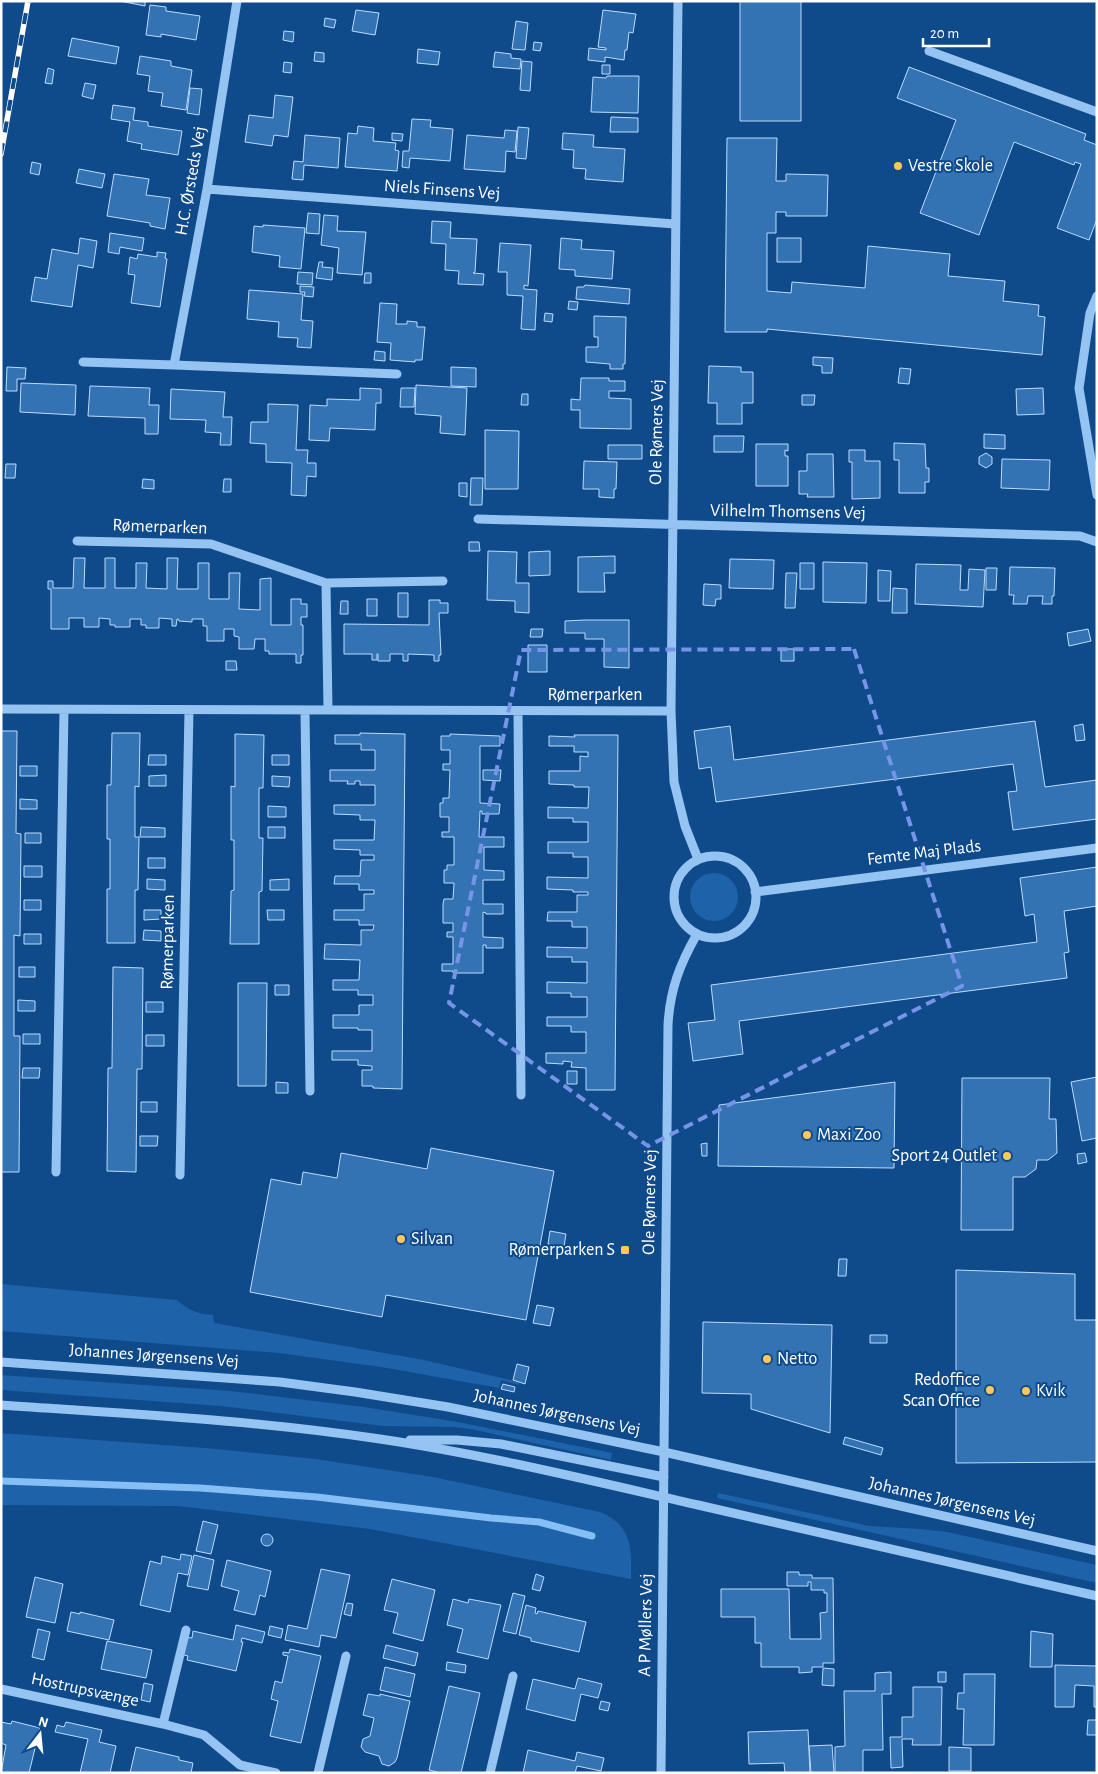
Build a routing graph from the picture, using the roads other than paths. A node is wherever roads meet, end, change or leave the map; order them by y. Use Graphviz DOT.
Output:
graph roads {
  1 [pos="237,1"];
  2 [pos="678,1"];
  3 [pos="929,51"];
  4 [pos="1097,112"];
  5 [pos="207,189"];
  6 [pos="675,224"];
  7 [pos="1097,296"];
  8 [pos="83,362"];
  9 [pos="174,365"];
  10 [pos="397,374"];
  11 [pos="1097,496"];
  12 [pos="478,519"];
  13 [pos="672,525"];
  14 [pos="77,541"];
  15 [pos="1097,542"];
  16 [pos="443,581"];
  17 [pos="326,583"];
  18 [pos="1,709"];
  19 [pos="64,710"];
  20 [pos="189,710"];
  21 [pos="305,710"];
  22 [pos="328,710"];
  23 [pos="518,710"];
  24 [pos="671,711"];
  25 [pos="1097,848"];
  26 [pos="698,859"];
  27 [pos="755,892"];
  28 [pos="697,934"];
  29 [pos="310,1091"];
  30 [pos="521,1095"];
  31 [pos="56,1172"];
  32 [pos="180,1175"];
  33 [pos="1,1362"];
  34 [pos="1,1405"];
  35 [pos="380,1439"];
  36 [pos="664,1452"];
  37 [pos="664,1477"];
  38 [pos="664,1497"];
  39 [pos="1097,1551"];
  40 [pos="1097,1596"];
  41 [pos="186,1630"];
  42 [pos="346,1656"];
  43 [pos="512,1676"];
  44 [pos="1,1689"];
  45 [pos="163,1724"];
  46 [pos="276,1773"];
  47 [pos="318,1773"];
  48 [pos="490,1773"];
  49 [pos="661,1773"];
  1 -- 5 [label="street, H.C. Ørsteds Vej"];
  2 -- 6 [label="street, Ole Rømers Vej"];
  3 -- 4 [label="street"];
  5 -- 6 [label="street, Niels Finsens Vej"];
  5 -- 9 [label="street, H.C. Ørsteds Vej"];
  6 -- 13 [label="street, Ole Rømers Vej"];
  7 -- 11 [label="street"];
  8 -- 9 [label="street"];
  9 -- 10 [label="street"];
  12 -- 13 [label="street, Vilhelm Thomsens Vej"];
  13 -- 15 [label="street, Vilhelm Thomsens Vej"];
  13 -- 24 [label="street, Ole Rømers Vej"];
  14 -- 17 [label="street, Rømerparken"];
  16 -- 17 [label="street, Rømerparken"];
  17 -- 22 [label="street"];
  18 -- 19 [label="street, Rømerparken"];
  19 -- 20 [label="street, Rømerparken"];
  19 -- 31 [label="street"];
  20 -- 21 [label="street, Rømerparken"];
  20 -- 32 [label="street, Rømerparken"];
  21 -- 22 [label="street, Rømerparken"];
  21 -- 29 [label="street"];
  22 -- 23 [label="street, Rømerparken"];
  23 -- 24 [label="street, Rømerparken"];
  23 -- 30 [label="street"];
  24 -- 26 [label="street, Ole Rømers Vej"];
  25 -- 27 [label="street, Femte Maj Plads"];
  26 -- 27 [label="street"];
  26 -- 28 [label="street"];
  27 -- 28 [label="street"];
  28 -- 36 [label="street, Ole Rømers Vej"];
  33 -- 36 [label="street, Johannes Jørgensens Vej"];
  34 -- 35 [label="street"];
  35 -- 37 [label="street"];
  35 -- 38 [label="street"];
  36 -- 37 [label="street, Ole Rømers Vej"];
  36 -- 39 [label="street, Johannes Jørgensens Vej"];
  37 -- 38 [label="street, A P Møllers Vej"];
  38 -- 40 [label="street"];
  38 -- 49 [label="street, A P Møllers Vej"];
  41 -- 45 [label="street"];
  42 -- 47 [label="street"];
  43 -- 48 [label="street"];
  44 -- 45 [label="street, Hostrupsvænge"];
  45 -- 46 [label="street, Hostrupsvænge"];
}
